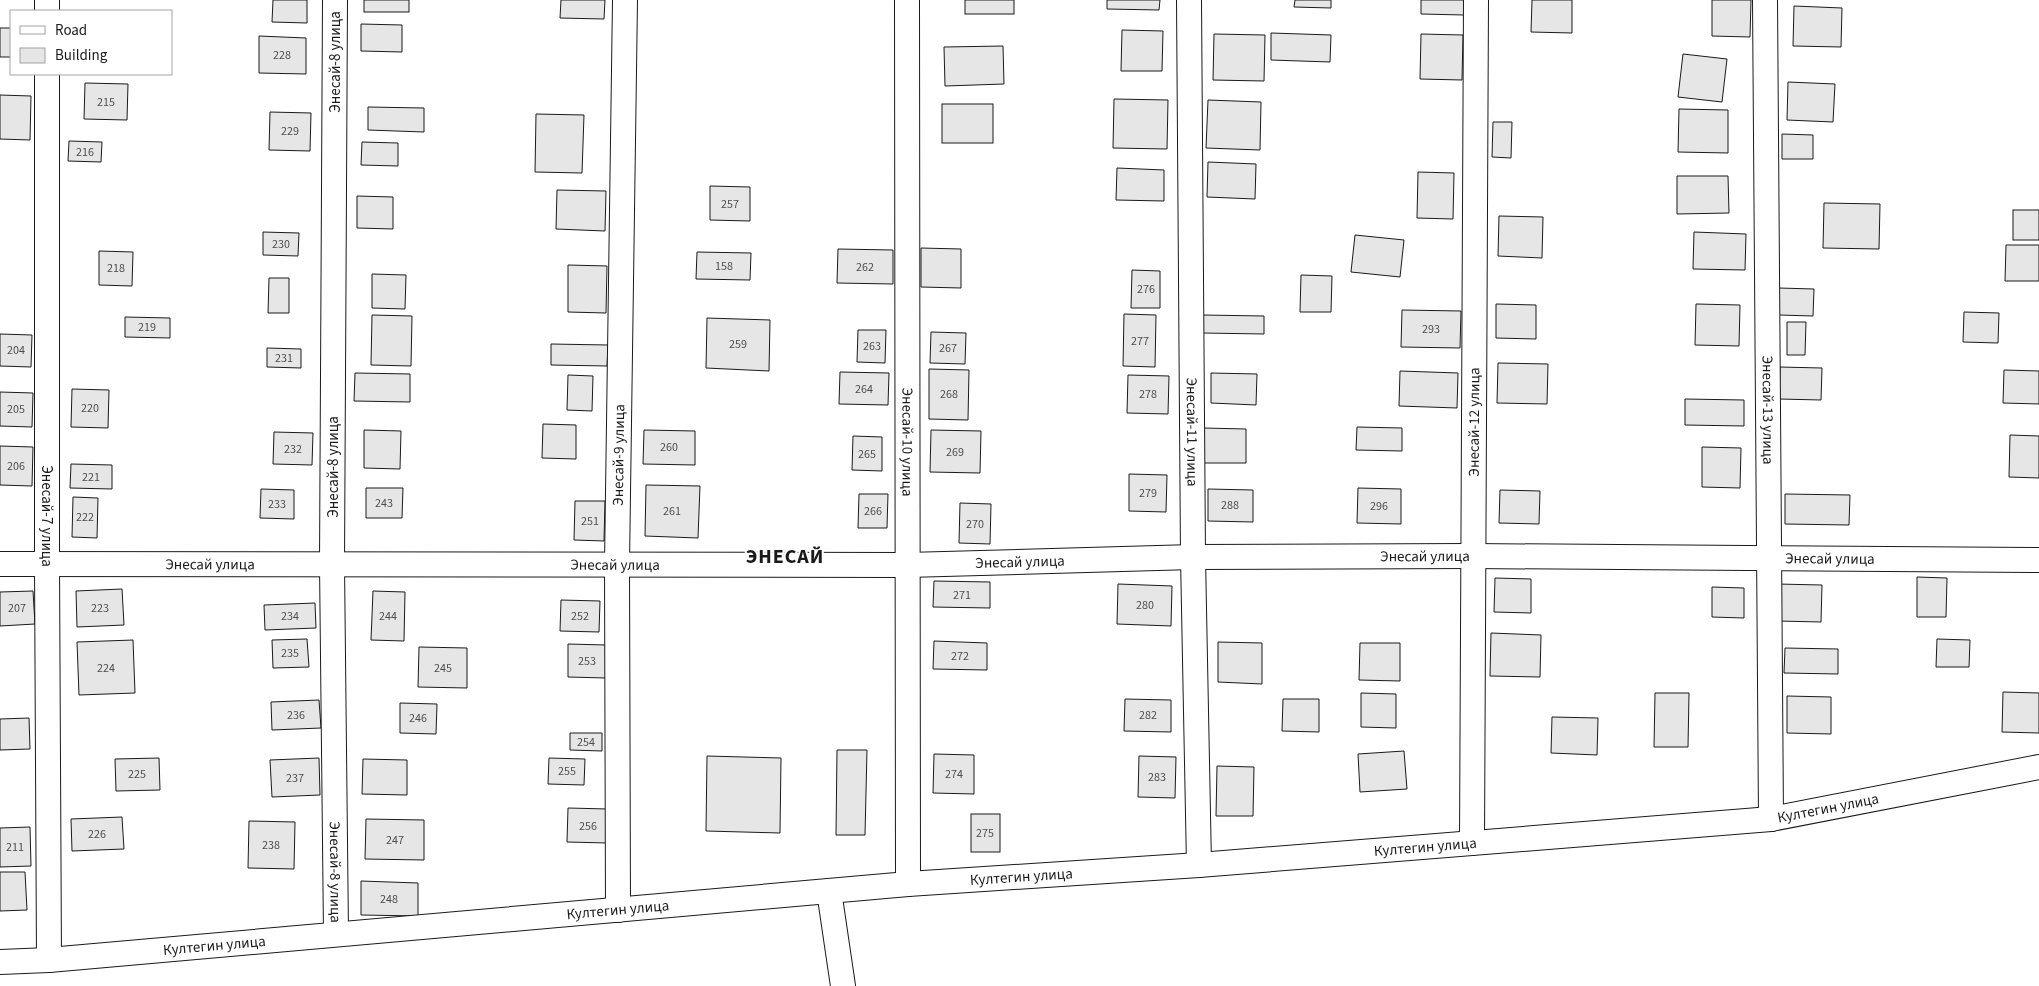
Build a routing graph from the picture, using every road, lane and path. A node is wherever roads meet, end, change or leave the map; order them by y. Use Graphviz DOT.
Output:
graph roads {
  1 [pos="336,0"];
  2 [pos="625,0"];
  3 [pos="907,0"];
  4 [pos="1190,0"];
  5 [pos="1476,0"];
  6 [pos="1765,0"];
  7 [pos="47,75"];
  8 [pos="1472,556"];
  9 [pos="1193,557"];
  10 [pos="1768,559"];
  11 [pos="2039,560"];
  12 [pos="0,564"];
  13 [pos="47,564"];
  14 [pos="332,564"];
  15 [pos="617,564"];
  16 [pos="907,565"];
  17 [pos="2039,767"];
  18 [pos="1771,819"];
  19 [pos="1472,843"];
  20 [pos="1199,865"];
  21 [pos="908,884"];
  22 [pos="829,891"];
  23 [pos="618,910"];
  24 [pos="336,934"];
  25 [pos="49,960"];
  26 [pos="0,962"];
  27 [pos="843,986"];
  1 -- 14 [label="street, Энесай-8 улица"];
  2 -- 15 [label="street, Энесай-9 улица"];
  3 -- 16 [label="street, Энесай-10 улица"];
  4 -- 9 [label="street, Энесай-11 улица"];
  5 -- 8 [label="street, Энесай-12 улица"];
  6 -- 10 [label="street, Энесай-13 улица"];
  7 -- 13 [label="street, Энесай-7 улица"];
  8 -- 9 [label="street, Энесай улица"];
  8 -- 10 [label="street, Энесай улица"];
  8 -- 19 [label="street, Энесай-12 улица"];
  9 -- 16 [label="street, Энесай улица"];
  9 -- 20 [label="street, Энесай-11 улица"];
  10 -- 11 [label="street, Энесай улица"];
  10 -- 18 [label="street, Энесай-13 улица"];
  12 -- 13 [label="street, Энесай улица"];
  13 -- 14 [label="street, Энесай улица"];
  13 -- 25 [label="street, Энесай-7 улица"];
  14 -- 15 [label="street, Энесай улица"];
  14 -- 24 [label="street, Энесай-8 улица"];
  15 -- 16 [label="street, Энесай улица"];
  15 -- 23 [label="street, Энесай-9 улица"];
  16 -- 21 [label="street, Энесай-10 улица"];
  17 -- 18 [label="street, Култегин улица"];
  18 -- 19 [label="street, Култегин улица"];
  19 -- 20 [label="street, Култегин улица"];
  20 -- 21 [label="street, Култегин улица"];
  21 -- 22 [label="street, Култегин улица"];
  22 -- 23 [label="street, Култегин улица"];
  22 -- 27 [label="street"];
  23 -- 24 [label="street, Култегин улица"];
  24 -- 25 [label="street, Култегин улица"];
  25 -- 26 [label="street, Култегин улица"];
}
